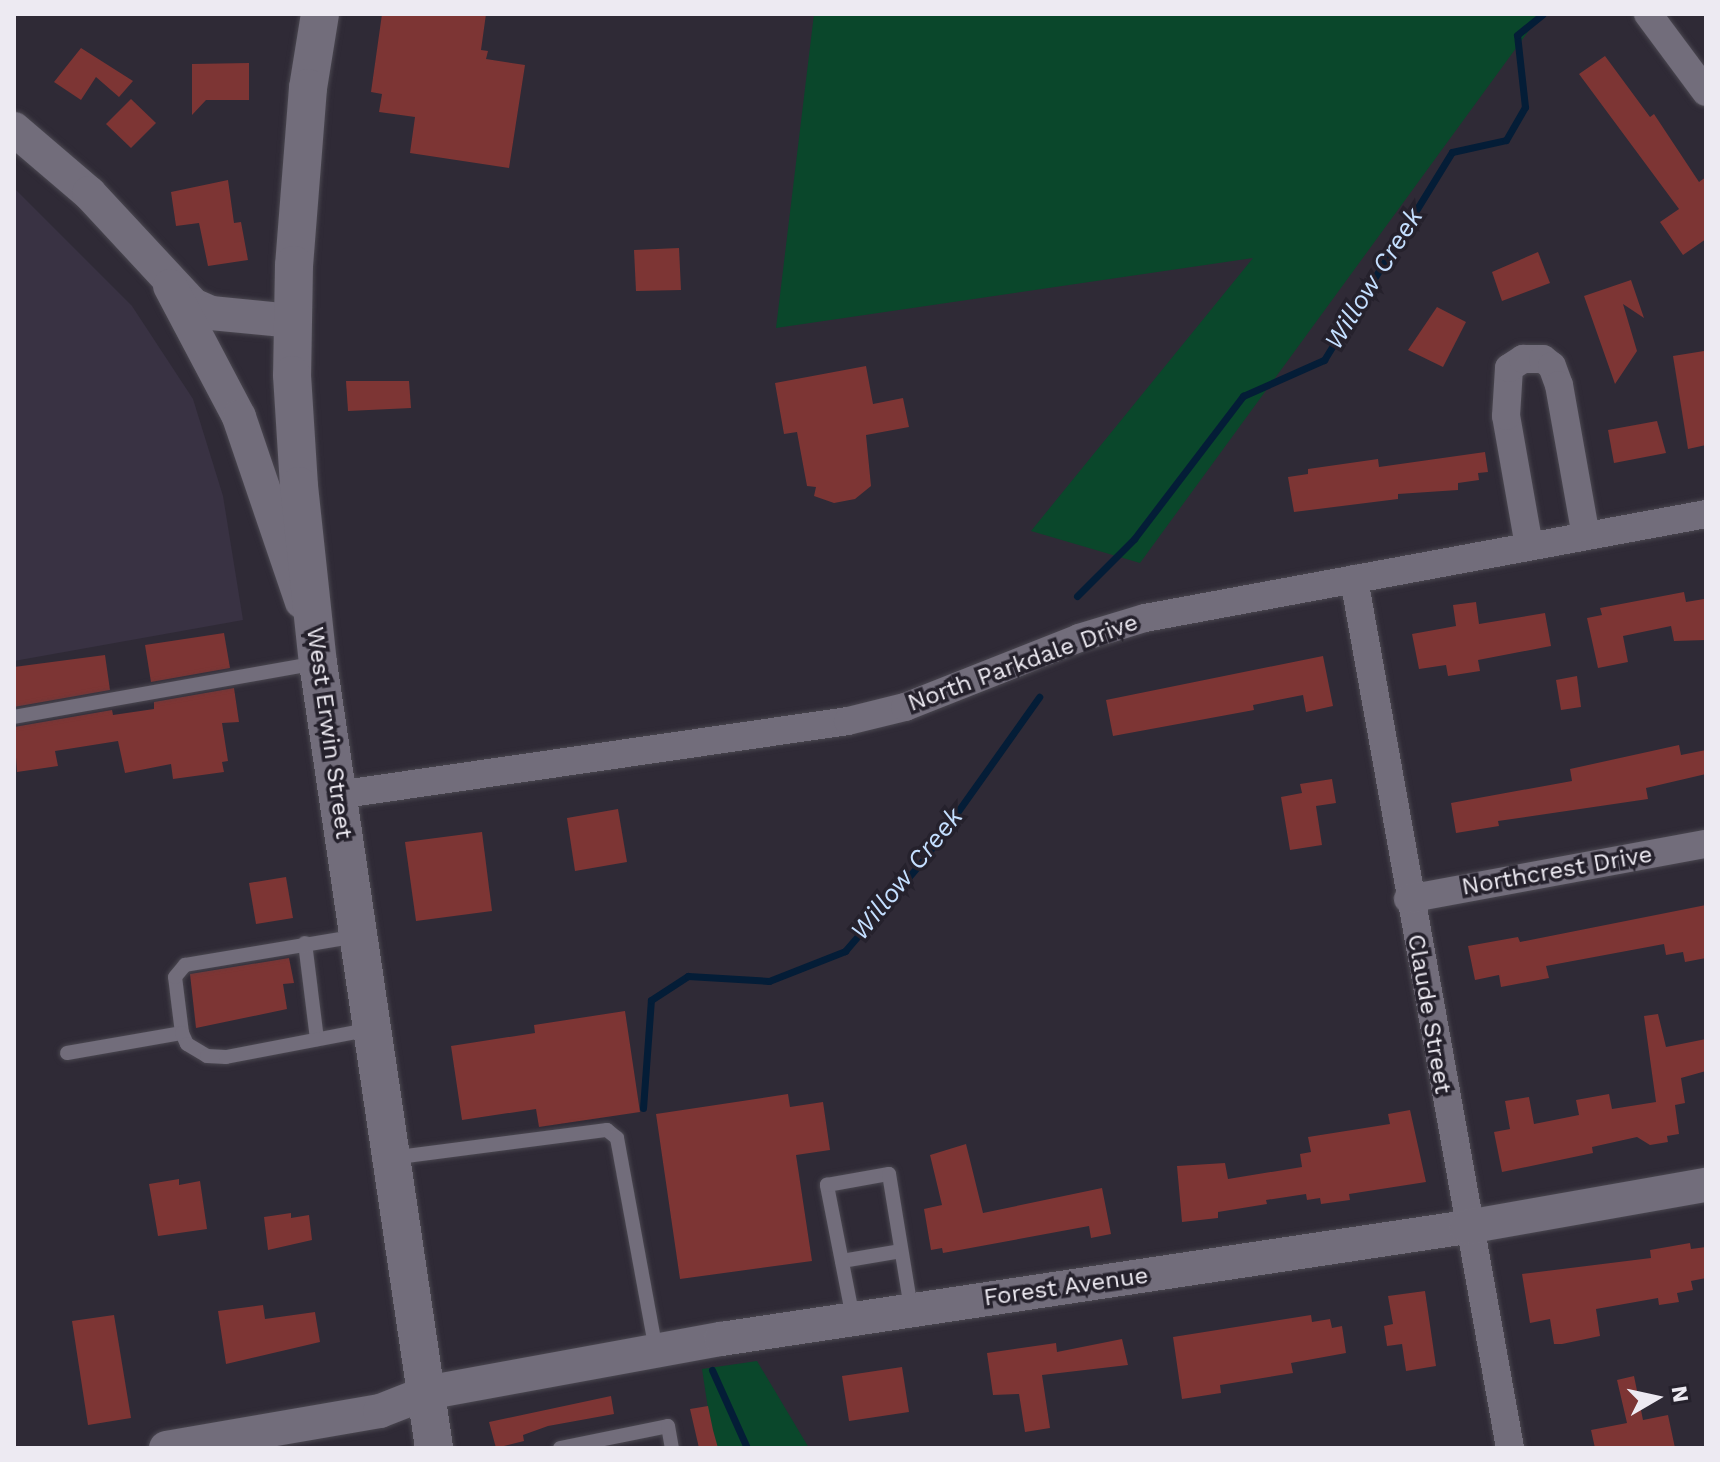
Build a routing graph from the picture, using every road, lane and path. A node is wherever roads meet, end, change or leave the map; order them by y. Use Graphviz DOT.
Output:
graph roads {
  1 [pos="320,14"];
  2 [pos="1648,14"];
  3 [pos="1706,92"];
  4 [pos="14,129"];
  5 [pos="170,286"];
  6 [pos="292,321"];
  7 [pos="1706,514"];
  8 [pos="1586,536"];
  9 [pos="1529,546"];
  10 [pos="1354,579"];
  11 [pos="317,653"];
  12 [pos="14,717"];
  13 [pos="337,795"];
  14 [pos="1706,844"];
  15 [pos="1408,899"];
  16 [pos="358,936"];
  17 [pos="305,943"];
  18 [pos="372,1029"];
  19 [pos="182,1033"];
  20 [pos="317,1039"];
  21 [pos="67,1053"];
  22 [pos="391,1158"];
  23 [pos="1706,1185"];
  24 [pos="1467,1227"];
  25 [pos="901,1251"];
  26 [pos="842,1261"];
  27 [pos="911,1309"];
  28 [pos="853,1318"];
  29 [pos="656,1351"];
  30 [pos="426,1393"];
  31 [pos="589,1445"];
  32 [pos="166,1448"];
  33 [pos="434,1448"];
  34 [pos="560,1448"];
  35 [pos="672,1448"];
  36 [pos="1510,1448"];
  1 -- 6 [label="main road, West Erwin Street"];
  2 -- 3 [label="street"];
  4 -- 5 [label="street"];
  5 -- 6 [label="street"];
  5 -- 11 [label="street"];
  6 -- 11 [label="main road, West Erwin Street"];
  7 -- 8 [label="street, North Parkdale Drive"];
  8 -- 9 [label="street, North Parkdale Drive"];
  8 -- 9 [label="street"];
  9 -- 10 [label="street, North Parkdale Drive"];
  10 -- 13 [label="street, North Parkdale Drive"];
  10 -- 15 [label="street, Claude Street"];
  11 -- 12 [label="lane"];
  11 -- 13 [label="main road, West Erwin Street"];
  13 -- 16 [label="main road, West Erwin Street"];
  14 -- 15 [label="street, Northcrest Drive"];
  15 -- 24 [label="street, Claude Street"];
  16 -- 17 [label="lane"];
  16 -- 18 [label="main road, West Erwin Street"];
  17 -- 19 [label="lane"];
  17 -- 20 [label="lane"];
  18 -- 20 [label="lane"];
  18 -- 22 [label="main road, West Erwin Street"];
  19 -- 20 [label="lane"];
  19 -- 21 [label="lane"];
  22 -- 29 [label="lane"];
  22 -- 30 [label="main road, West Erwin Street"];
  23 -- 24 [label="street, Forest Avenue"];
  24 -- 27 [label="street, Forest Avenue"];
  24 -- 36 [label="street, Claude Street"];
  25 -- 26 [label="lane"];
  25 -- 26 [label="lane"];
  25 -- 27 [label="lane"];
  26 -- 28 [label="lane"];
  27 -- 28 [label="street, Forest Avenue"];
  28 -- 29 [label="street, Forest Avenue"];
  29 -- 30 [label="street, Forest Avenue"];
  30 -- 32 [label="street, Forest Avenue"];
  30 -- 33 [label="main road, West Erwin Street"];
  31 -- 34 [label="lane"];
  31 -- 35 [label="lane"];
}
